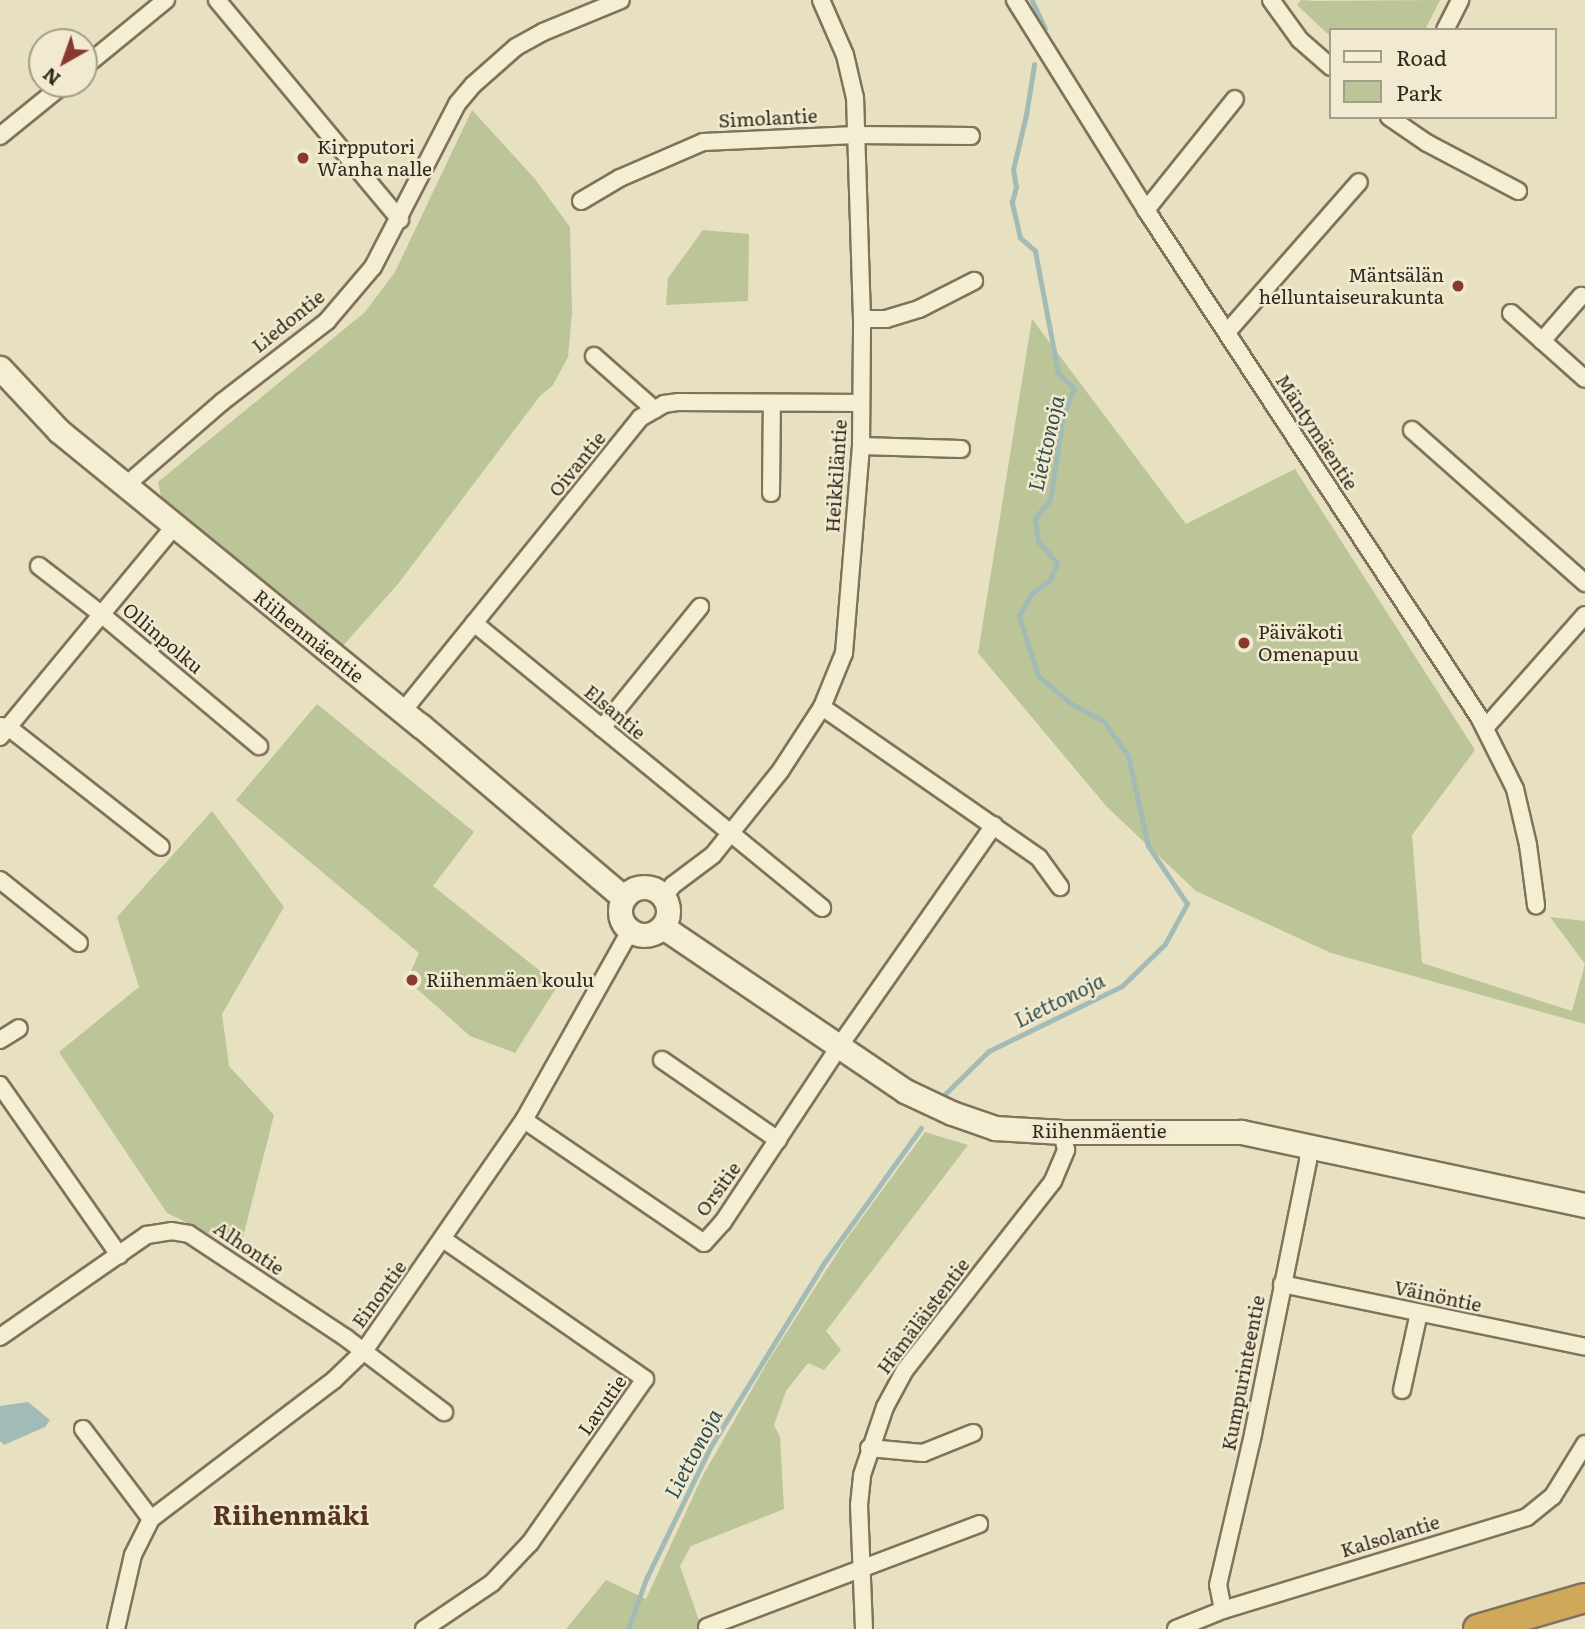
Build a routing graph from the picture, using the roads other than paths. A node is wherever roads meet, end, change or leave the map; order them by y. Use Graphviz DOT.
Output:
graph roads {
  1 [pos="166,0"];
  2 [pos="216,0"];
  3 [pos="621,0"];
  4 [pos="821,0"];
  5 [pos="1015,0"];
  6 [pos="1271,0"];
  7 [pos="1460,0"];
  8 [pos="1447,28"];
  9 [pos="98,56"];
  10 [pos="1330,66"];
  11 [pos="47,98"];
  12 [pos="1235,99"];
  13 [pos="1397,120"];
  14 [pos="856,135"];
  15 [pos="0,136"];
  16 [pos="971,136"];
  17 [pos="1359,182"];
  18 [pos="1518,191"];
  19 [pos="581,201"];
  20 [pos="1146,210"];
  21 [pos="400,220"];
  22 [pos="974,281"];
  23 [pos="1581,296"];
  24 [pos="1511,313"];
  25 [pos="862,319"];
  26 [pos="1228,331"];
  27 [pos="1542,341"];
  28 [pos="594,356"];
  29 [pos="3,377"];
  30 [pos="1585,379"];
  31 [pos="862,403"];
  32 [pos="772,404"];
  33 [pos="655,410"];
  34 [pos="1412,430"];
  35 [pos="861,446"];
  36 [pos="961,449"];
  37 [pos="125,486"];
  38 [pos="771,494"];
  39 [pos="174,527"];
  40 [pos="38,566"];
  41 [pos="1585,583"];
  42 [pos="700,607"];
  43 [pos="101,614"];
  44 [pos="1585,615"];
  45 [pos="474,623"];
  46 [pos="822,707"];
  47 [pos="403,711"];
  48 [pos="602,728"];
  49 [pos="1485,728"];
  50 [pos="3,730"];
  51 [pos="259,746"];
  52 [pos="994,825"];
  53 [pos="729,835"];
  54 [pos="161,847"];
  55 [pos="0,880"];
  56 [pos="1060,887"];
  57 [pos="664,897"];
  58 [pos="624,898"];
  59 [pos="1536,905"];
  60 [pos="822,908"];
  61 [pos="663,927"];
  62 [pos="630,931"];
  63 [pos="79,943"];
  64 [pos="19,1028"];
  65 [pos="0,1040"];
  66 [pos="838,1048"];
  67 [pos="662,1060"];
  68 [pos="0,1085"];
  69 [pos="524,1120"];
  70 [pos="1062,1132"];
  71 [pos="778,1140"];
  72 [pos="1308,1145"];
  73 [pos="1585,1205"];
  74 [pos="444,1240"];
  75 [pos="119,1255"];
  76 [pos="1282,1284"];
  77 [pos="1419,1313"];
  78 [pos="0,1337"];
  79 [pos="1585,1347"];
  80 [pos="364,1351"];
  81 [pos="1402,1390"];
  82 [pos="444,1412"];
  83 [pos="83,1429"];
  84 [pos="973,1433"];
  85 [pos="1585,1444"];
  86 [pos="869,1448"];
  87 [pos="151,1519"];
  88 [pos="979,1524"];
  89 [pos="864,1566"];
  90 [pos="1585,1598"];
  91 [pos="1223,1609"];
  92 [pos="707,1627"];
  93 [pos="116,1629"];
  94 [pos="425,1629"];
  95 [pos="864,1629"];
  96 [pos="1176,1629"];
  97 [pos="1478,1629"];
  1 -- 9 [label="street"];
  2 -- 21 [label="street"];
  3 -- 21 [label="street, Liedontie"];
  4 -- 14 [label="street, Heikkiläntie"];
  5 -- 20 [label="street, Mäntymäentie"];
  6 -- 10 [label="street"];
  7 -- 8 [label="street"];
  11 -- 15 [label="street"];
  12 -- 20 [label="street"];
  13 -- 18 [label="street"];
  14 -- 16 [label="street, Simolantie"];
  14 -- 19 [label="street, Simolantie"];
  14 -- 25 [label="street, Heikkiläntie"];
  17 -- 26 [label="street"];
  20 -- 26 [label="street, Mäntymäentie"];
  21 -- 37 [label="street, Liedontie"];
  22 -- 25 [label="street"];
  23 -- 27 [label="street"];
  24 -- 27 [label="street"];
  25 -- 31 [label="street, Heikkiläntie"];
  26 -- 49 [label="street, Mäntymäentie"];
  27 -- 30 [label="street"];
  28 -- 33 [label="street"];
  29 -- 37 [label="street, Riihenmäentie"];
  31 -- 32 [label="street, Oivantie"];
  31 -- 35 [label="street, Heikkiläntie"];
  32 -- 33 [label="street, Oivantie"];
  32 -- 38 [label="street"];
  33 -- 45 [label="street, Oivantie"];
  34 -- 41 [label="street"];
  35 -- 36 [label="street"];
  35 -- 46 [label="street, Heikkiläntie"];
  37 -- 39 [label="street, Riihenmäentie"];
  39 -- 43 [label="street"];
  39 -- 47 [label="street, Riihenmäentie"];
  40 -- 43 [label="street, Ollinpolku"];
  42 -- 48 [label="street"];
  43 -- 50 [label="street"];
  43 -- 51 [label="street, Ollinpolku"];
  44 -- 49 [label="street"];
  45 -- 47 [label="street, Oivantie"];
  45 -- 48 [label="street, Elsantie"];
  46 -- 52 [label="street"];
  46 -- 53 [label="street, Heikkiläntie"];
  47 -- 58 [label="street, Riihenmäentie"];
  48 -- 53 [label="street, Elsantie"];
  49 -- 59 [label="street, Mäntymäentie"];
  50 -- 54 [label="street"];
  52 -- 56 [label="street"];
  52 -- 66 [label="street, Orsitie"];
  53 -- 57 [label="street, Heikkiläntie"];
  53 -- 60 [label="street, Elsantie"];
  55 -- 63 [label="street"];
  57 -- 58 [label="street"];
  57 -- 61 [label="street"];
  58 -- 62 [label="street"];
  61 -- 62 [label="street"];
  61 -- 66 [label="street, Riihenmäentie"];
  62 -- 69 [label="street, Einontie"];
  64 -- 65 [label="street"];
  66 -- 70 [label="street, Riihenmäentie"];
  66 -- 71 [label="street, Orsitie"];
  67 -- 71 [label="street"];
  68 -- 75 [label="street"];
  69 -- 71 [label="street, Orsitie"];
  69 -- 74 [label="street, Einontie"];
  70 -- 72 [label="street, Riihenmäentie"];
  70 -- 86 [label="street, Hämäläistentie"];
  72 -- 73 [label="street, Riihenmäentie"];
  72 -- 76 [label="street, Kumpurinteentie"];
  74 -- 80 [label="street, Einontie"];
  74 -- 94 [label="street, Lavutie"];
  75 -- 78 [label="street, Alhontie"];
  75 -- 80 [label="street, Alhontie"];
  76 -- 77 [label="street, Väinöntie"];
  76 -- 91 [label="street, Kumpurinteentie"];
  77 -- 79 [label="street, Väinöntie"];
  77 -- 81 [label="street"];
  80 -- 82 [label="street, Alhontie"];
  80 -- 87 [label="street, Einontie"];
  83 -- 87 [label="street"];
  84 -- 86 [label="street"];
  85 -- 91 [label="street, Kalsolantie"];
  86 -- 89 [label="street, Hämäläistentie"];
  87 -- 93 [label="street, Einontie"];
  88 -- 89 [label="street"];
  89 -- 92 [label="street"];
  89 -- 95 [label="street, Hämäläistentie"];
  90 -- 97 [label="highway"];
  91 -- 96 [label="street, Kalsolantie"];
}
